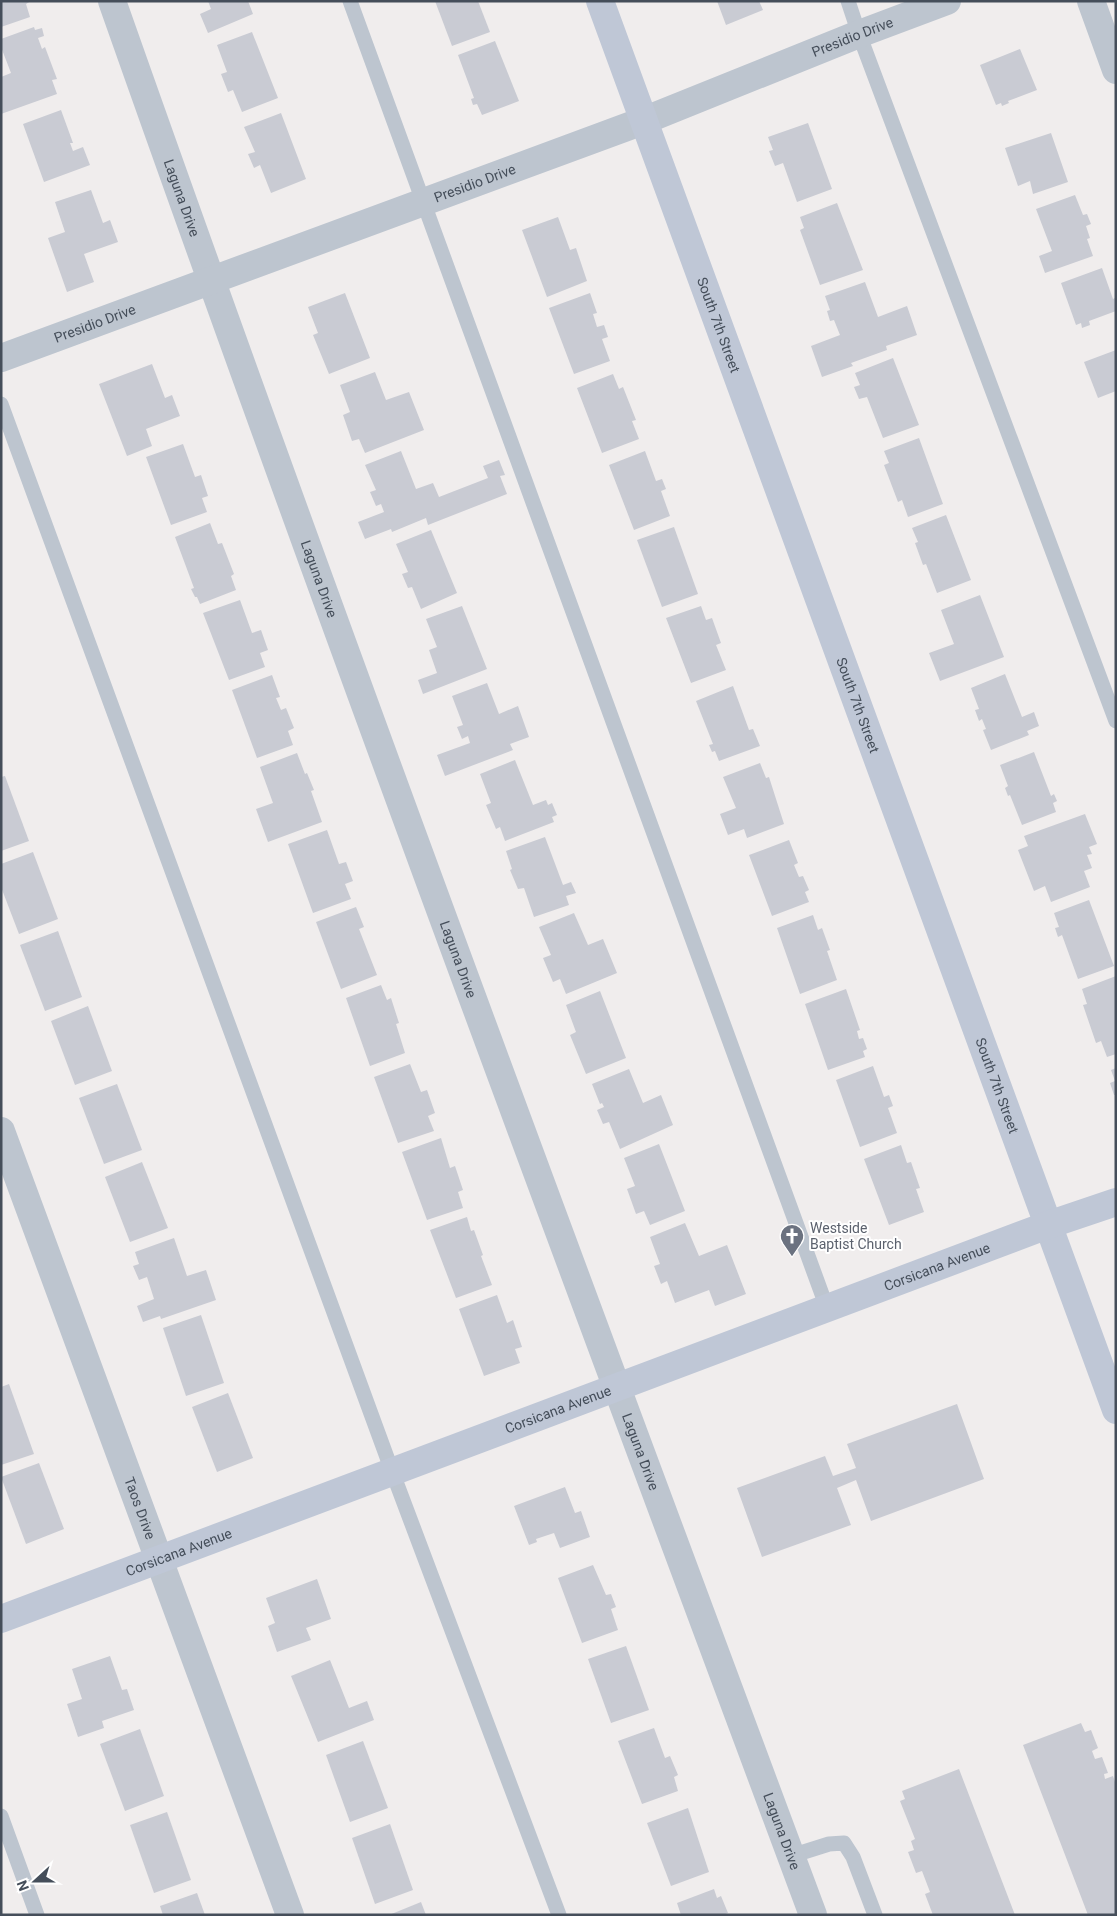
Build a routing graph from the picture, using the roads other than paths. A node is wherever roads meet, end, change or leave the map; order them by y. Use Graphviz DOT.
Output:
graph roads {
  1 [pos="112,1"];
  2 [pos="350,1"];
  3 [pos="600,1"];
  4 [pos="848,1"];
  5 [pos="946,1"];
  6 [pos="1091,1"];
  7 [pos="859,34"];
  8 [pos="1116,70"];
  9 [pos="643,121"];
  10 [pos="422,202"];
  11 [pos="210,280"];
  12 [pos="1,358"];
  13 [pos="1,404"];
  14 [pos="1116,721"];
  15 [pos="1,1131"];
  16 [pos="1116,1202"];
  17 [pos="1048,1225"];
  18 [pos="827,1308"];
  19 [pos="616,1387"];
  20 [pos="1116,1410"];
  21 [pos="392,1471"];
  22 [pos="159,1559"];
  23 [pos="1,1619"];
  24 [pos="1,1816"];
  25 [pos="791,1856"];
  26 [pos="38,1915"];
  27 [pos="290,1915"];
  28 [pos="559,1915"];
  29 [pos="813,1915"];
  30 [pos="875,1915"];
  1 -- 11 [label="street, Laguna Drive"];
  2 -- 10 [label="lane"];
  3 -- 9 [label="main road, South 7th Street"];
  4 -- 7 [label="lane"];
  5 -- 7 [label="street, Presidio Drive"];
  6 -- 8 [label="street"];
  7 -- 9 [label="street, Presidio Drive"];
  7 -- 14 [label="lane"];
  9 -- 10 [label="street, Presidio Drive"];
  9 -- 17 [label="main road, South 7th Street"];
  10 -- 11 [label="street, Presidio Drive"];
  10 -- 18 [label="lane"];
  11 -- 12 [label="street, Presidio Drive"];
  11 -- 19 [label="street, Laguna Drive"];
  13 -- 21 [label="lane"];
  15 -- 22 [label="street, Taos Drive"];
  16 -- 17 [label="main road, Corsicana Avenue"];
  17 -- 18 [label="main road, Corsicana Avenue"];
  17 -- 20 [label="main road, South 7th Street"];
  18 -- 19 [label="main road, Corsicana Avenue"];
  19 -- 21 [label="main road, Corsicana Avenue"];
  19 -- 25 [label="street, Laguna Drive"];
  21 -- 22 [label="main road, Corsicana Avenue"];
  21 -- 28 [label="lane"];
  22 -- 23 [label="main road, Corsicana Avenue"];
  22 -- 27 [label="street, Taos Drive"];
  24 -- 26 [label="lane"];
  25 -- 29 [label="street, Laguna Drive"];
  25 -- 30 [label="lane"];
}
